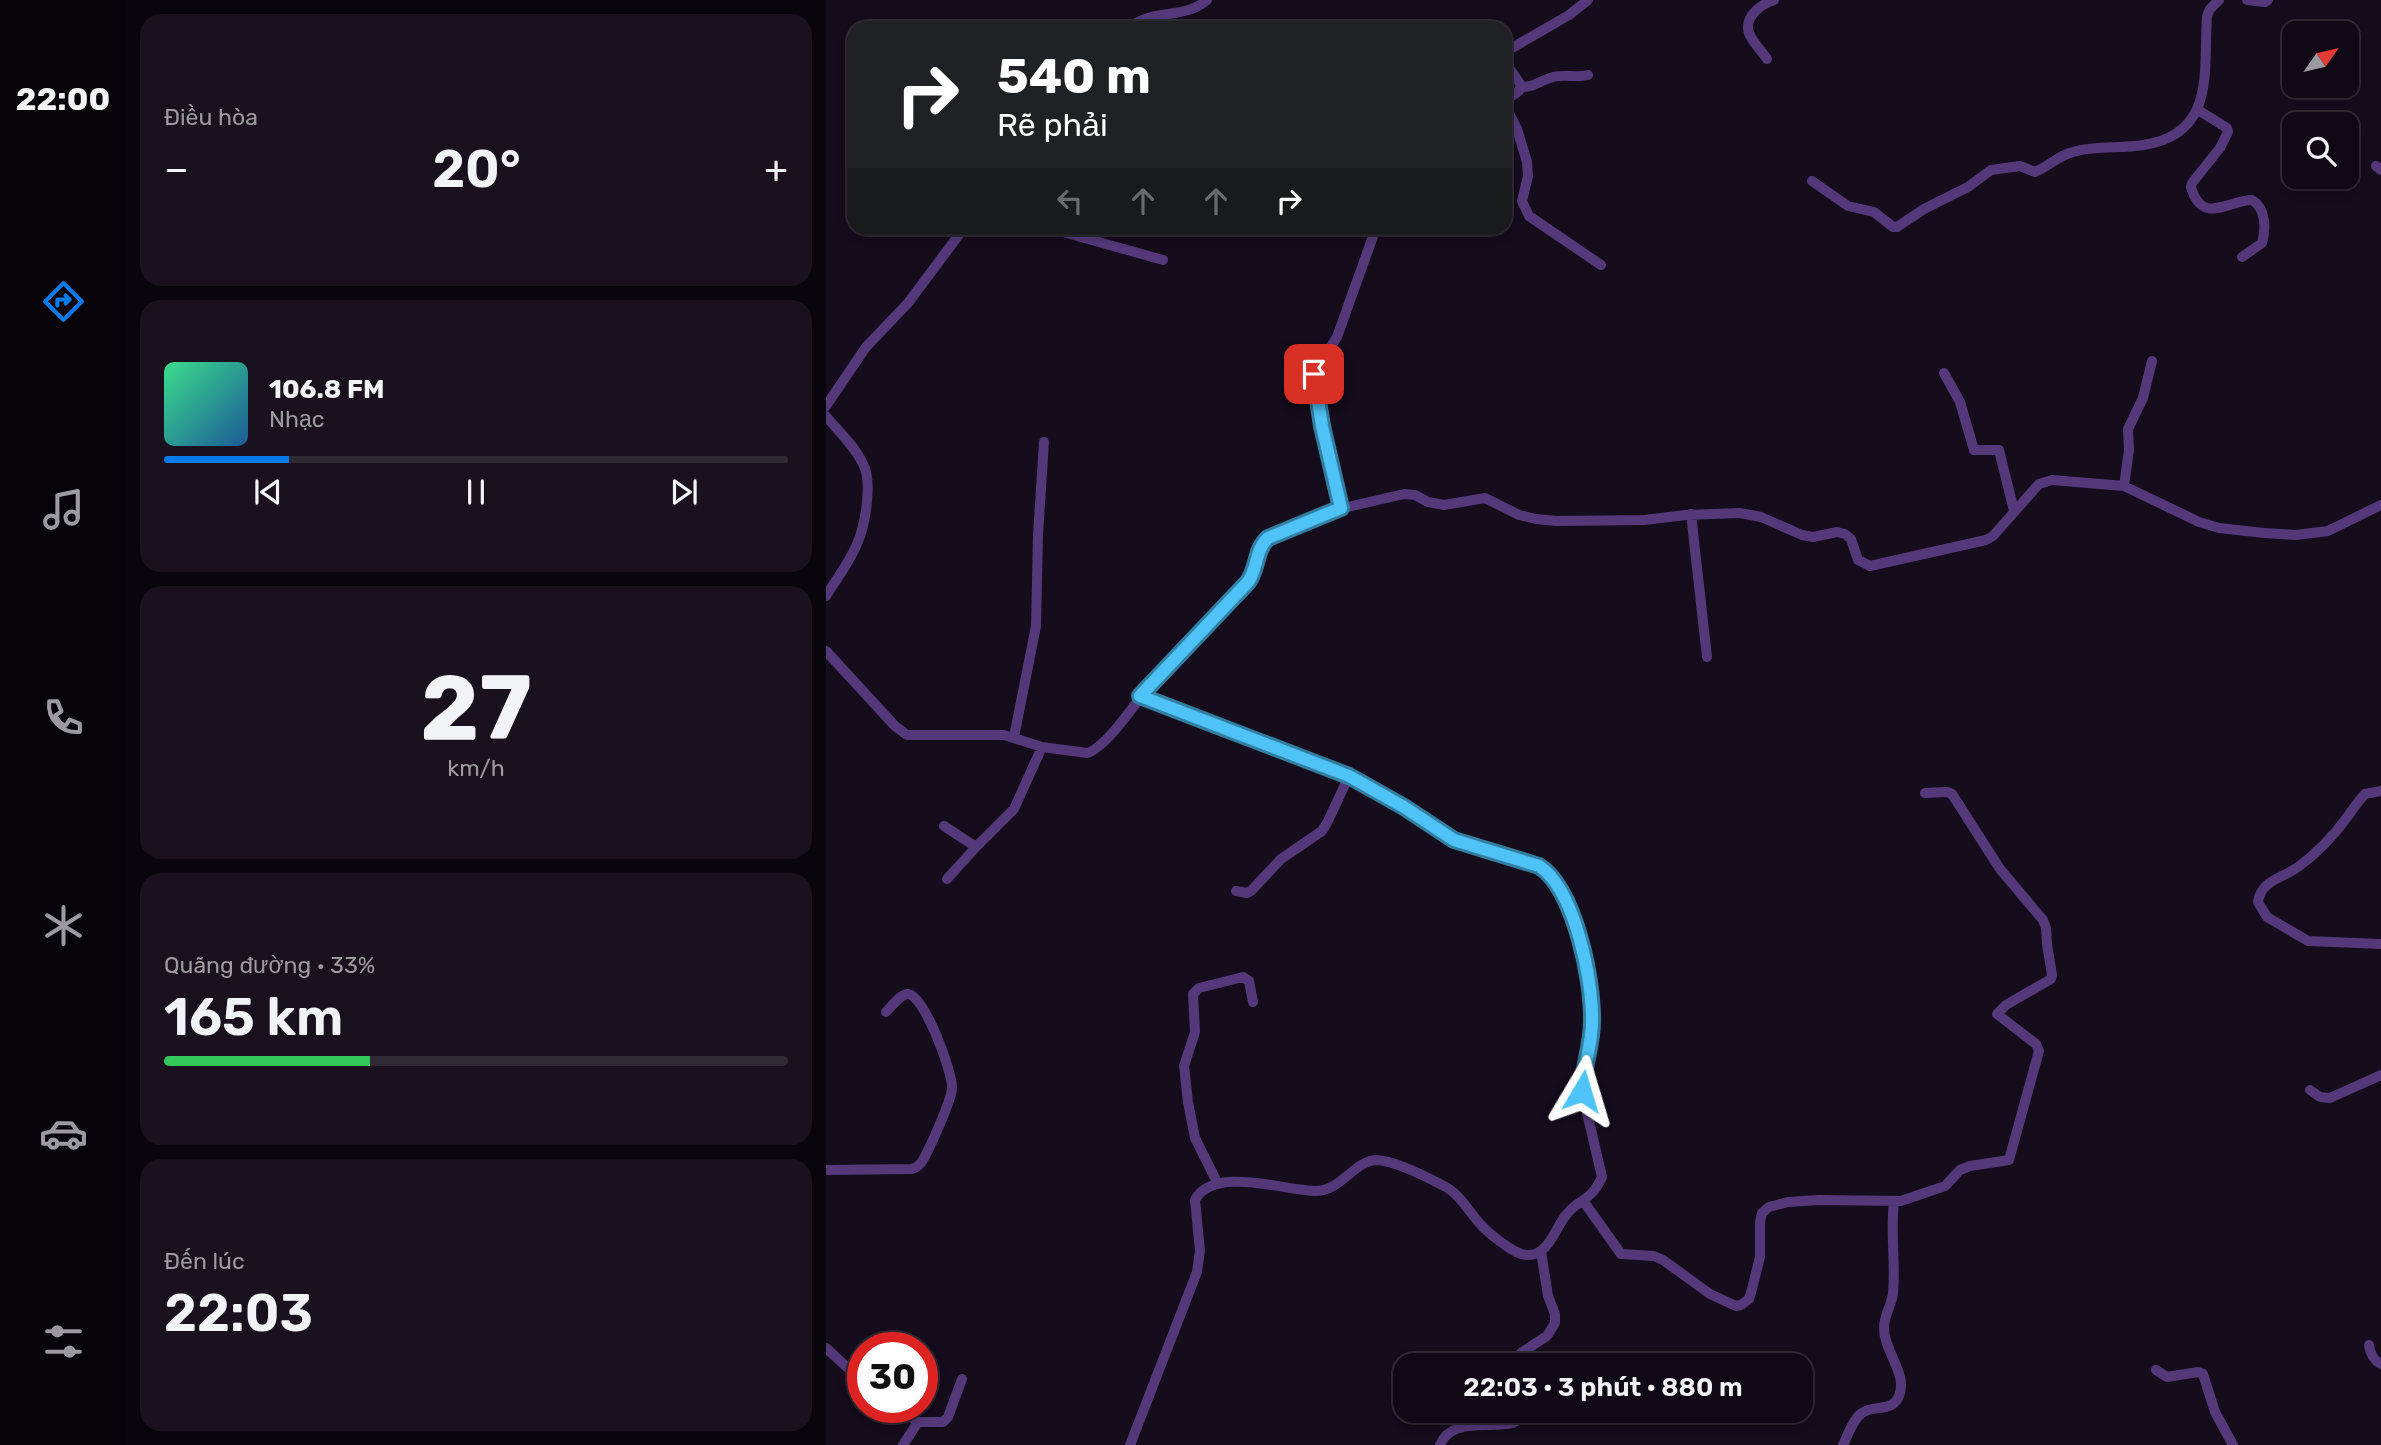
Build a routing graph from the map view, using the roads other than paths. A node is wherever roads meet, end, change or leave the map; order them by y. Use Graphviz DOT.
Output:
graph roads {
  1 [pos="1207,0"];
  2 [pos="1588,0"];
  3 [pos="1774,0"];
  4 [pos="2219,0"];
  5 [pos="2247,0"];
  6 [pos="2268,0"];
  7 [pos="1138,21"];
  8 [pos="1512,48"];
  9 [pos="1767,59"];
  10 [pos="1512,71"];
  11 [pos="1588,75"];
  12 [pos="1521,87"];
  13 [pos="1512,98"];
  14 [pos="2197,110"];
  15 [pos="1512,118"];
  16 [pos="1812,181"];
  17 [pos="959,235"];
  18 [pos="1074,235"];
  19 [pos="1373,235"];
  20 [pos="2242,257"];
  21 [pos="1163,260"];
  22 [pos="1601,265"];
  23 [pos="2152,361"];
  24 [pos="1944,373"];
  25 [pos="826,406"];
  26 [pos="826,416"];
  27 [pos="1044,442"];
  28 [pos="2124,486"];
  29 [pos="2381,505"];
  30 [pos="1341,508"];
  31 [pos="2014,510"];
  32 [pos="1691,514"];
  33 [pos="826,597"];
  34 [pos="826,651"];
  35 [pos="1707,657"];
  36 [pos="1140,696"];
  37 [pos="1014,737"];
  38 [pos="1042,747"];
  39 [pos="1349,776"];
  40 [pos="2381,791"];
  41 [pos="1925,793"];
  42 [pos="944,826"];
  43 [pos="976,847"];
  44 [pos="947,879"];
  45 [pos="1236,891"];
  46 [pos="2381,944"];
  47 [pos="1253,1002"];
  48 [pos="886,1012"];
  49 [pos="2381,1075"];
  50 [pos="2310,1090"];
  51 [pos="826,1170"];
  52 [pos="1217,1184"];
  53 [pos="1584,1202"];
  54 [pos="1894,1202"];
  55 [pos="1541,1251"];
  56 [pos="2369,1345"];
  57 [pos="826,1348"];
  58 [pos="1521,1353"];
  59 [pos="2381,1364"];
  60 [pos="847,1367"];
  61 [pos="2156,1370"];
  62 [pos="962,1379"];
  63 [pos="938,1422"];
  64 [pos="917,1423"];
  65 [pos="1513,1423"];
  66 [pos="903,1445"];
  67 [pos="1130,1445"];
  68 [pos="1440,1445"];
  69 [pos="1843,1445"];
  70 [pos="2233,1445"];
  1 -- 7 [label="street"];
  2 -- 8 [label="street"];
  3 -- 9 [label="street"];
  4 -- 14 [label="street"];
  5 -- 6 [label="street"];
  10 -- 12 [label="street"];
  11 -- 12 [label="street"];
  12 -- 13 [label="street"];
  14 -- 16 [label="street"];
  14 -- 20 [label="street"];
  15 -- 22 [label="street"];
  17 -- 25 [label="street"];
  18 -- 21 [label="street"];
  19 -- 30 [label="street"];
  23 -- 28 [label="street"];
  24 -- 31 [label="street"];
  26 -- 33 [label="street"];
  27 -- 37 [label="street"];
  28 -- 29 [label="street"];
  28 -- 31 [label="street"];
  30 -- 32 [label="street"];
  30 -- 36 [label="street"];
  31 -- 32 [label="street"];
  32 -- 35 [label="street"];
  34 -- 37 [label="street"];
  36 -- 38 [label="street"];
  36 -- 39 [label="street"];
  37 -- 38 [label="street"];
  38 -- 43 [label="street"];
  39 -- 45 [label="street"];
  39 -- 53 [label="street"];
  40 -- 46 [label="street"];
  41 -- 54 [label="street"];
  42 -- 43 [label="street"];
  43 -- 44 [label="street"];
  47 -- 52 [label="street"];
  48 -- 51 [label="street"];
  49 -- 50 [label="street"];
  52 -- 55 [label="street"];
  52 -- 67 [label="street"];
  53 -- 54 [label="street"];
  53 -- 55 [label="street"];
  54 -- 69 [label="street"];
  55 -- 58 [label="street"];
  56 -- 59 [label="street"];
  57 -- 60 [label="street"];
  61 -- 70 [label="street"];
  62 -- 63 [label="street"];
  64 -- 66 [label="street"];
  65 -- 68 [label="street"];
}
